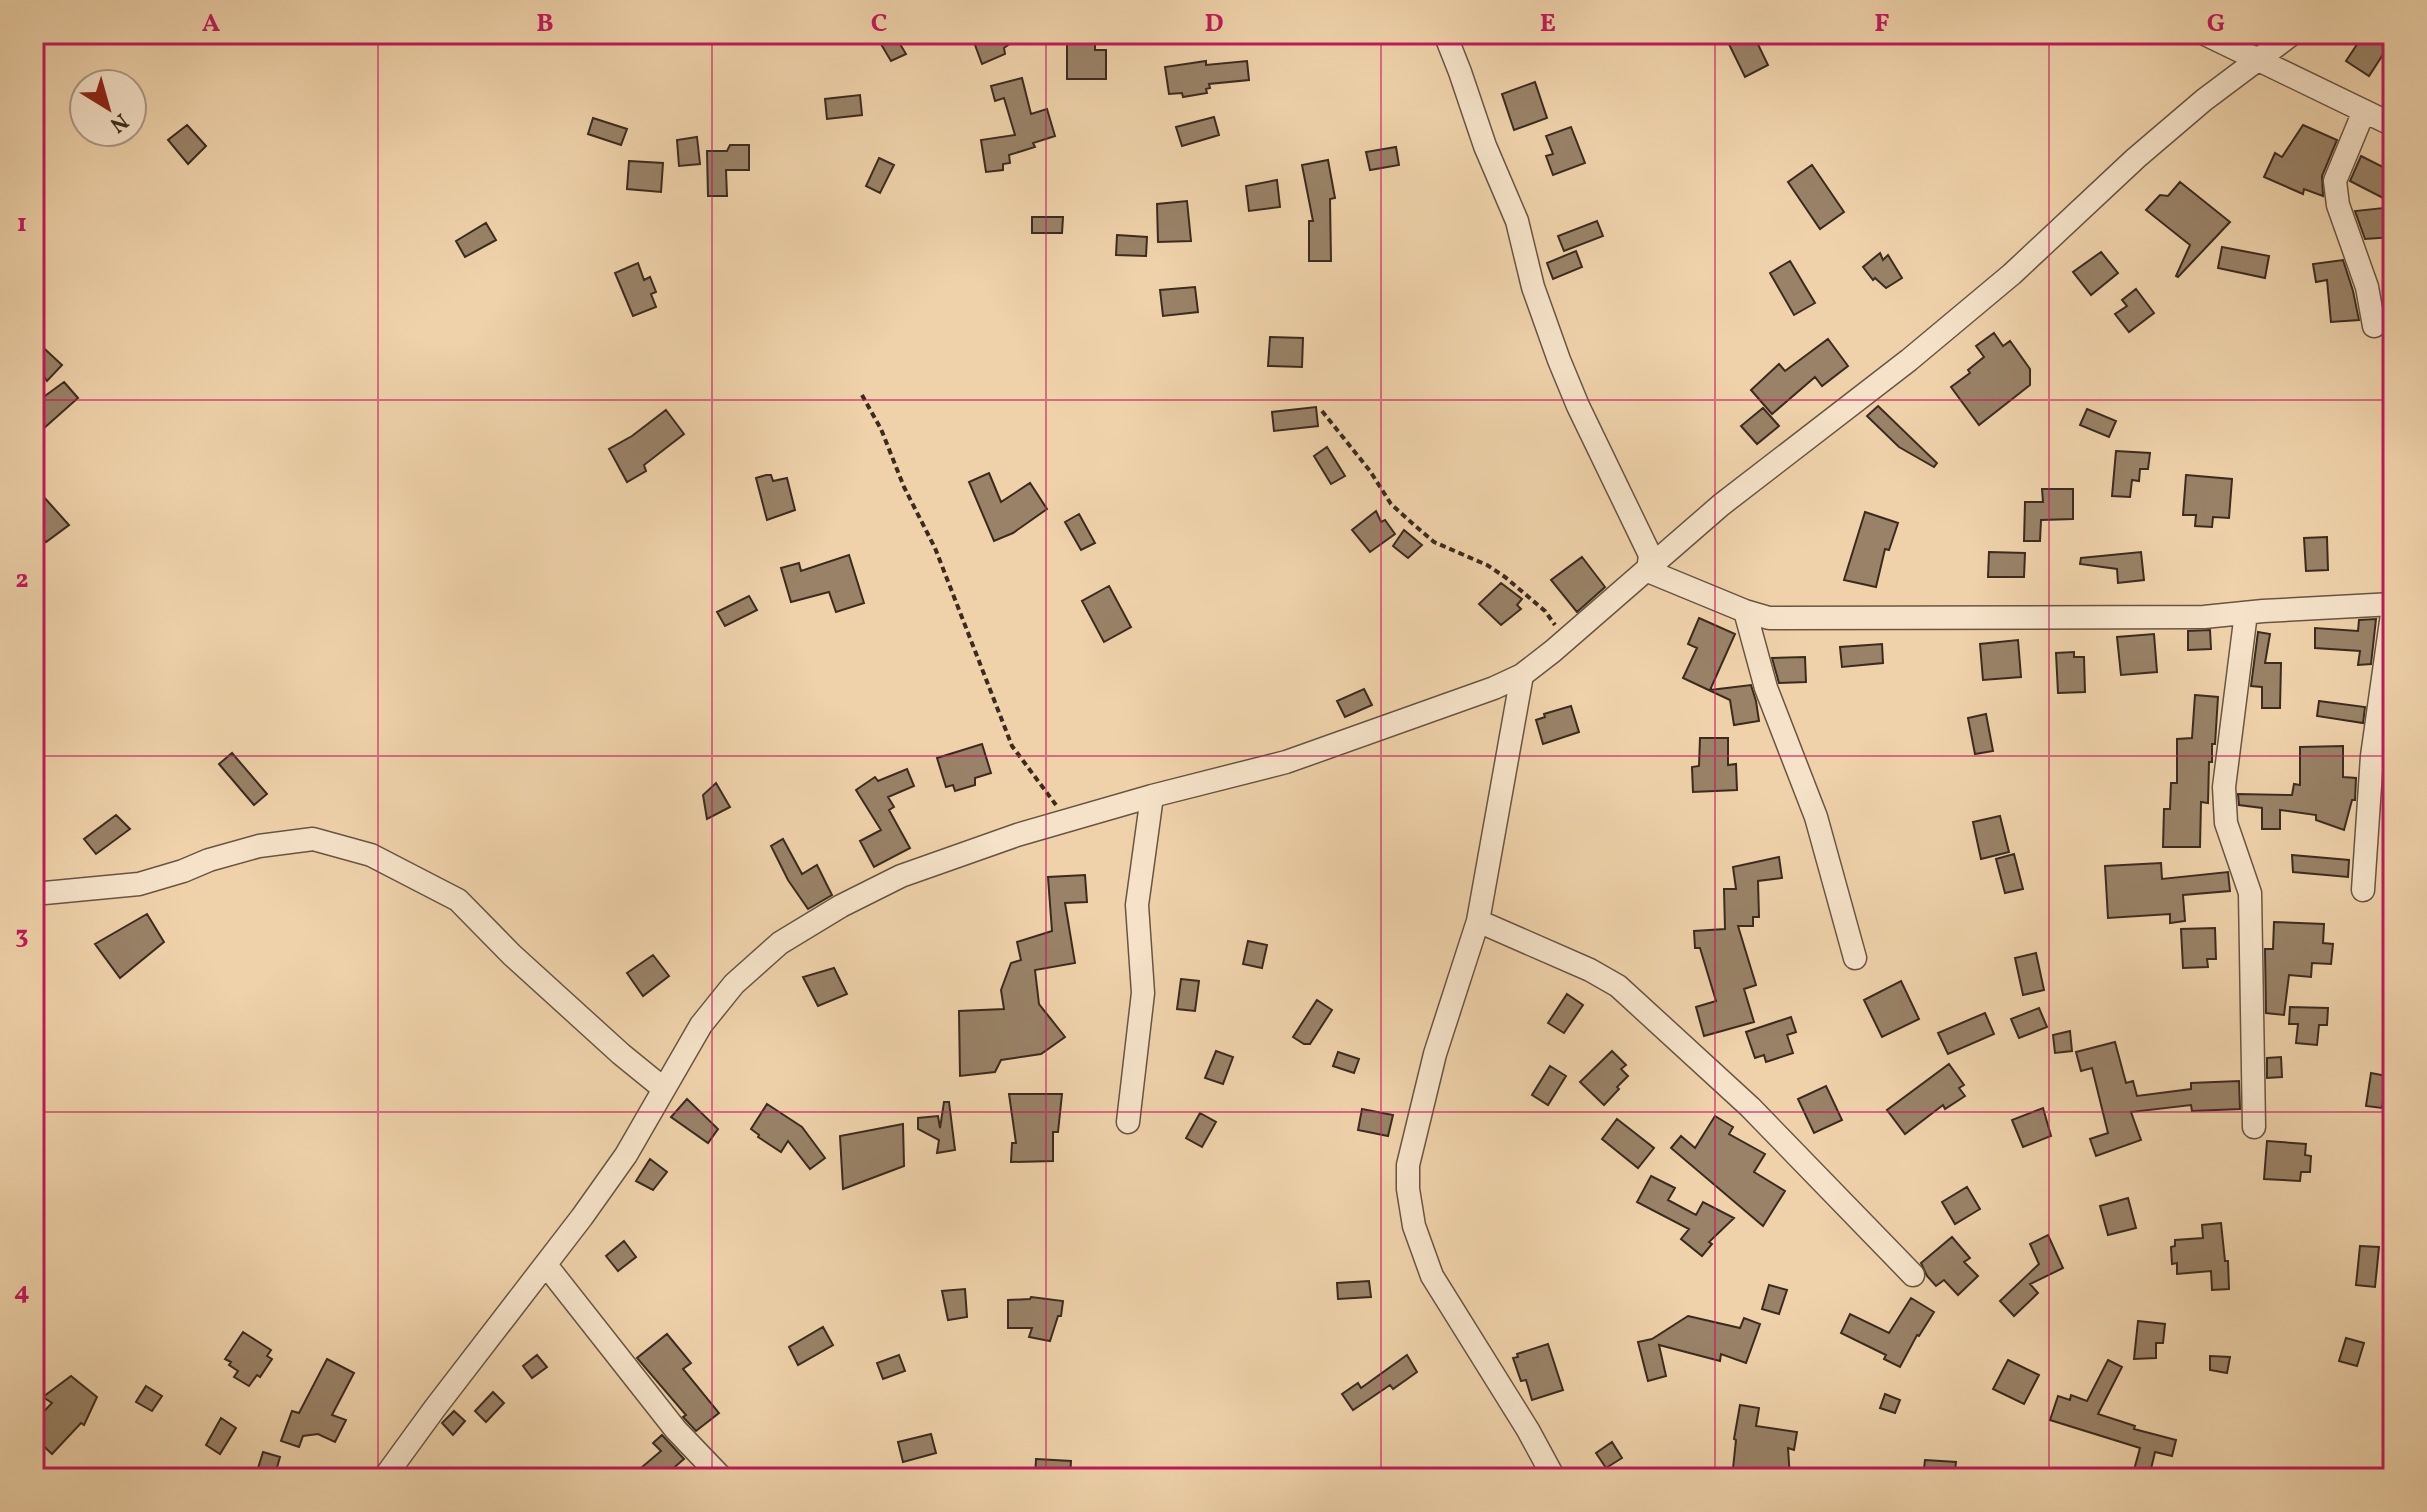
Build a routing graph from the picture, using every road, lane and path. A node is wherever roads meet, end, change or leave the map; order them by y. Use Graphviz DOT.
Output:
graph roads {
  1 [pos="1445,34"];
  2 [pos="2205,34"];
  3 [pos="2292,34"];
  4 [pos="2259,60"];
  5 [pos="2364,111"];
  6 [pos="2393,125"];
  7 [pos="2374,326"];
  8 [pos="862,395"];
  9 [pos="1322,411"];
  10 [pos="1648,571"];
  11 [pos="2393,605"];
  12 [pos="1745,611"];
  13 [pos="2246,613"];
  14 [pos="1567,639"];
  15 [pos="1522,675"];
  16 [pos="1152,796"];
  17 [pos="1065,821"];
  18 [pos="2363,890"];
  19 [pos="34,894"];
  20 [pos="1478,921"];
  21 [pos="1855,958"];
  22 [pos="664,1089"];
  23 [pos="1128,1122"];
  24 [pos="2254,1127"];
  25 [pos="546,1265"];
  26 [pos="1913,1275"];
  27 [pos="384,1478"];
  28 [pos="722,1478"];
  29 [pos="1554,1478"];
  1 -- 10 [label="street"];
  2 -- 4 [label="street"];
  3 -- 4 [label="street"];
  4 -- 5 [label="street"];
  4 -- 10 [label="street"];
  5 -- 6 [label="street"];
  5 -- 7 [label="street"];
  8 -- 17 [label="path"];
  9 -- 14 [label="path"];
  10 -- 12 [label="street"];
  10 -- 14 [label="street"];
  11 -- 13 [label="street"];
  11 -- 18 [label="street"];
  12 -- 13 [label="street"];
  12 -- 21 [label="street"];
  13 -- 24 [label="street"];
  14 -- 15 [label="street"];
  15 -- 16 [label="street"];
  15 -- 20 [label="street"];
  16 -- 17 [label="street"];
  16 -- 23 [label="street"];
  17 -- 22 [label="street"];
  19 -- 22 [label="street"];
  20 -- 26 [label="street"];
  20 -- 29 [label="street"];
  22 -- 25 [label="street"];
  25 -- 27 [label="street"];
  25 -- 28 [label="street"];
}
